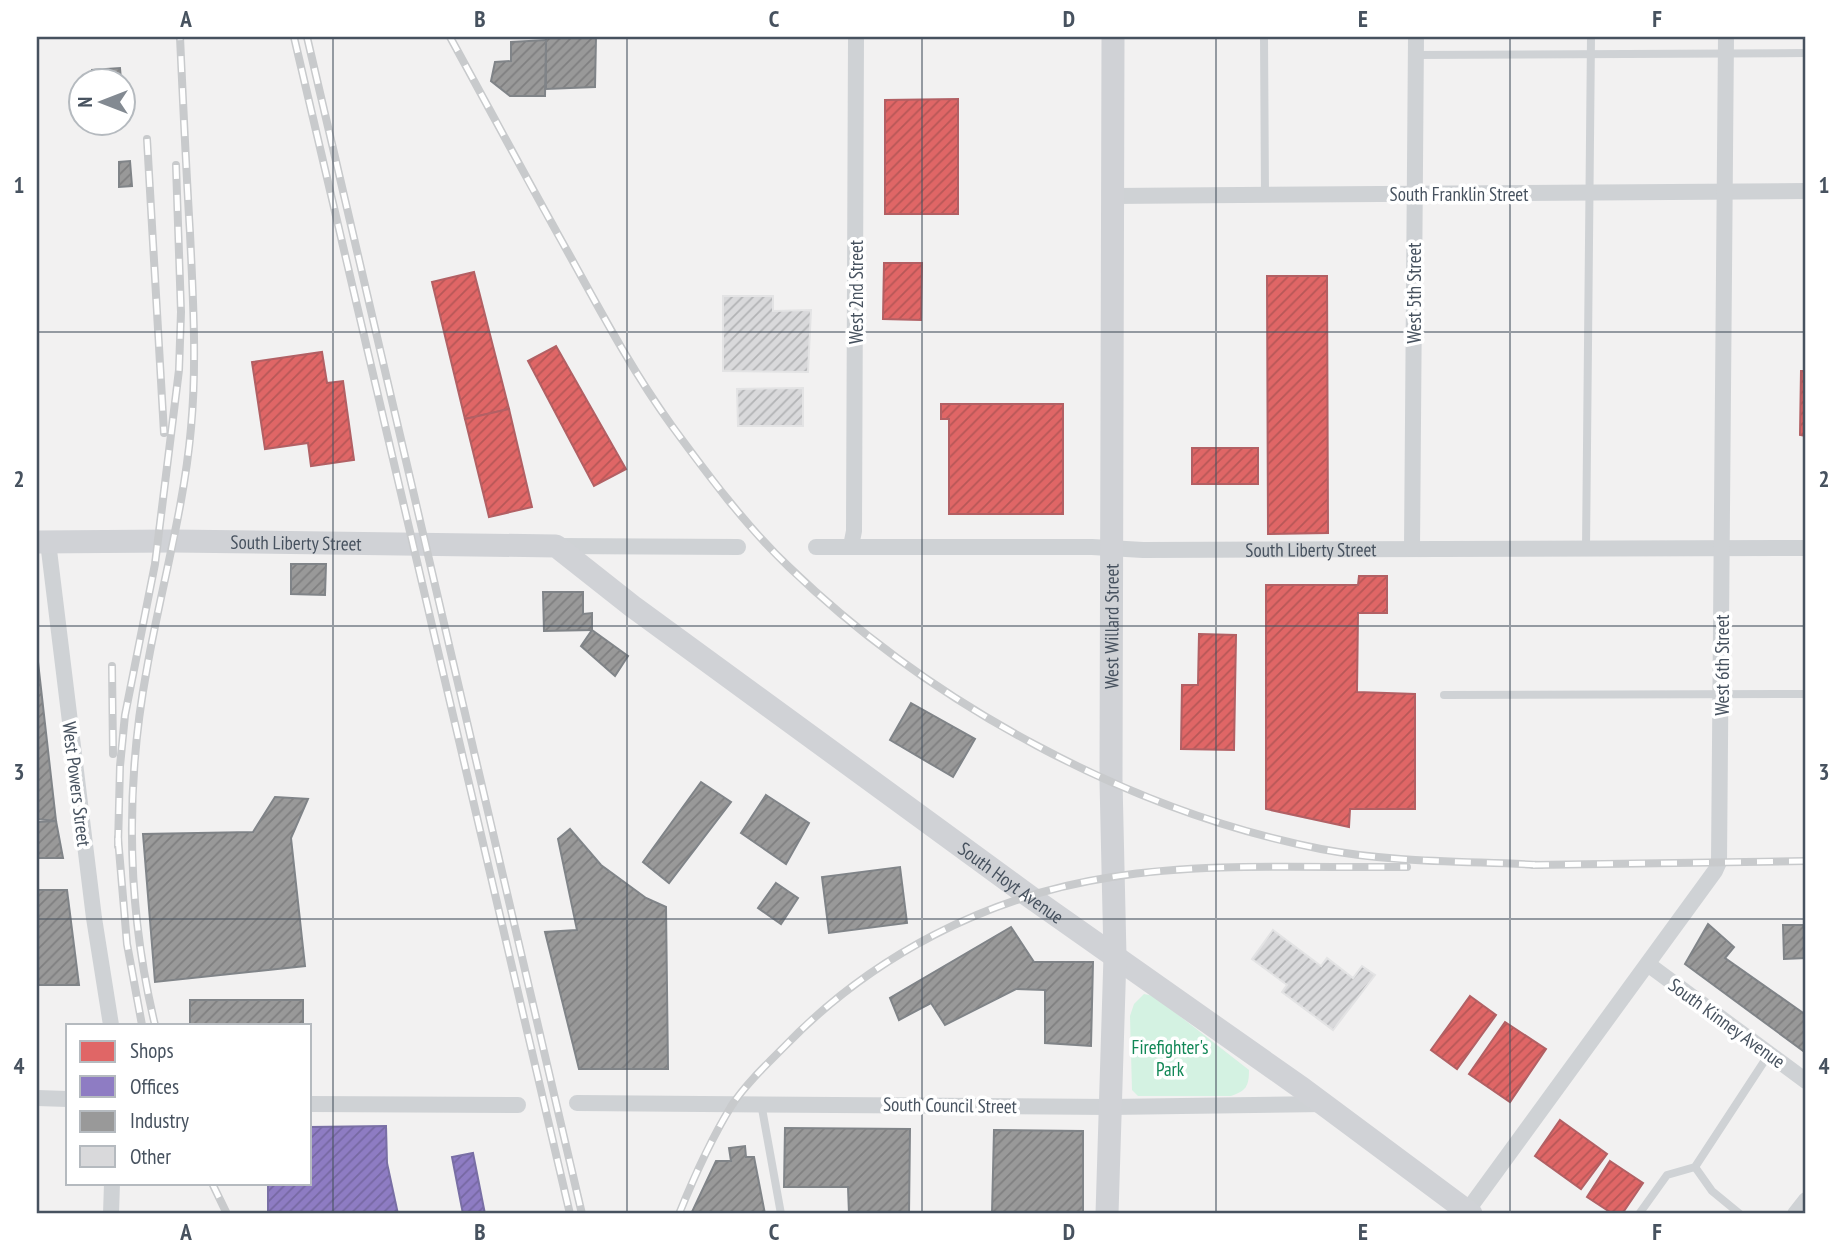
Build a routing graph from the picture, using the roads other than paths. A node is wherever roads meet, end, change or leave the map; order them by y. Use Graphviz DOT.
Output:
graph roads {
  1 [pos="856,37"];
  2 [pos="1113,37"];
  3 [pos="1264,37"];
  4 [pos="1416,37"];
  5 [pos="1591,37"];
  6 [pos="1726,45"];
  7 [pos="1806,53"];
  8 [pos="1591,54"];
  9 [pos="1416,55"];
  10 [pos="1806,191"];
  11 [pos="1725,192"];
  12 [pos="1588,193"];
  13 [pos="1415,194"];
  14 [pos="1265,195"];
  15 [pos="1113,196"];
  16 [pos="42,542"];
  17 [pos="556,546"];
  18 [pos="738,547"];
  19 [pos="816,547"];
  20 [pos="851,547"];
  21 [pos="1723,547"];
  22 [pos="1111,548"];
  23 [pos="1806,548"];
  24 [pos="1412,549"];
  25 [pos="1586,549"];
  26 [pos="1722,693"];
  27 [pos="1806,694"];
  28 [pos="1444,695"];
  29 [pos="1115,956"];
  30 [pos="1649,965"];
  31 [pos="111,1024"];
  32 [pos="1769,1054"];
  33 [pos="1806,1081"];
  34 [pos="37,1098"];
  35 [pos="66,1099"];
  36 [pos="577,1103"];
  37 [pos="761,1103"];
  38 [pos="312,1104"];
  39 [pos="1324,1104"];
  40 [pos="518,1105"];
  41 [pos="1110,1107"];
  42 [pos="1695,1167"];
  43 [pos="112,1184"];
  44 [pos="1806,1200"];
  45 [pos="1467,1213"];
  46 [pos="111,1214"];
  47 [pos="781,1214"];
  48 [pos="1107,1214"];
  49 [pos="1639,1214"];
  50 [pos="1740,1214"];
  51 [pos="1795,1214"];
  1 -- 20 [label="street, West 2nd Street"];
  2 -- 15 [label="main road, West Willard Street"];
  3 -- 14 [label="lane"];
  4 -- 9 [label="street, West 5th Street"];
  5 -- 8 [label="lane"];
  6 -- 7 [label="lane"];
  6 -- 8 [label="lane"];
  6 -- 11 [label="street, West 6th Street"];
  8 -- 9 [label="lane"];
  8 -- 12 [label="lane"];
  9 -- 13 [label="street, West 5th Street"];
  10 -- 11 [label="street, South Franklin Street"];
  11 -- 12 [label="street, South Franklin Street"];
  11 -- 21 [label="street, West 6th Street"];
  12 -- 13 [label="street, South Franklin Street"];
  12 -- 25 [label="lane"];
  13 -- 14 [label="street, South Franklin Street"];
  13 -- 24 [label="street, West 5th Street"];
  14 -- 15 [label="street, South Franklin Street"];
  15 -- 22 [label="main road, West Willard Street"];
  16 -- 17 [label="main road, South Liberty Street"];
  16 -- 31 [label="street, West Powers Street"];
  17 -- 18 [label="street"];
  17 -- 29 [label="main road, South Hoyt Avenue"];
  19 -- 20 [label="street, South Liberty Street"];
  20 -- 22 [label="street, South Liberty Street"];
  21 -- 23 [label="street, South Liberty Street"];
  21 -- 25 [label="street, South Liberty Street"];
  21 -- 26 [label="street, West 6th Street"];
  22 -- 24 [label="street, South Liberty Street"];
  22 -- 29 [label="main road, West Willard Street"];
  24 -- 25 [label="street, South Liberty Street"];
  26 -- 27 [label="lane"];
  26 -- 28 [label="lane"];
  26 -- 30 [label="street, West 6th Street"];
  29 -- 39 [label="main road, South Hoyt Avenue"];
  29 -- 41 [label="main road, West Willard Street"];
  30 -- 32 [label="street, South Kinney Avenue"];
  30 -- 45 [label="street, West 6th Street"];
  32 -- 33 [label="street, South Kinney Avenue"];
  32 -- 42 [label="lane"];
  34 -- 35 [label="street"];
  36 -- 37 [label="street, South Council Street"];
  37 -- 41 [label="street, South Council Street"];
  37 -- 47 [label="lane"];
  38 -- 40 [label="street"];
  39 -- 41 [label="street, South Council Street"];
  39 -- 45 [label="main road, South Hoyt Avenue"];
  41 -- 48 [label="main road, West Willard Street"];
  42 -- 49 [label="lane"];
  42 -- 50 [label="lane"];
  43 -- 46 [label="street"];
  44 -- 51 [label="street"];
}
